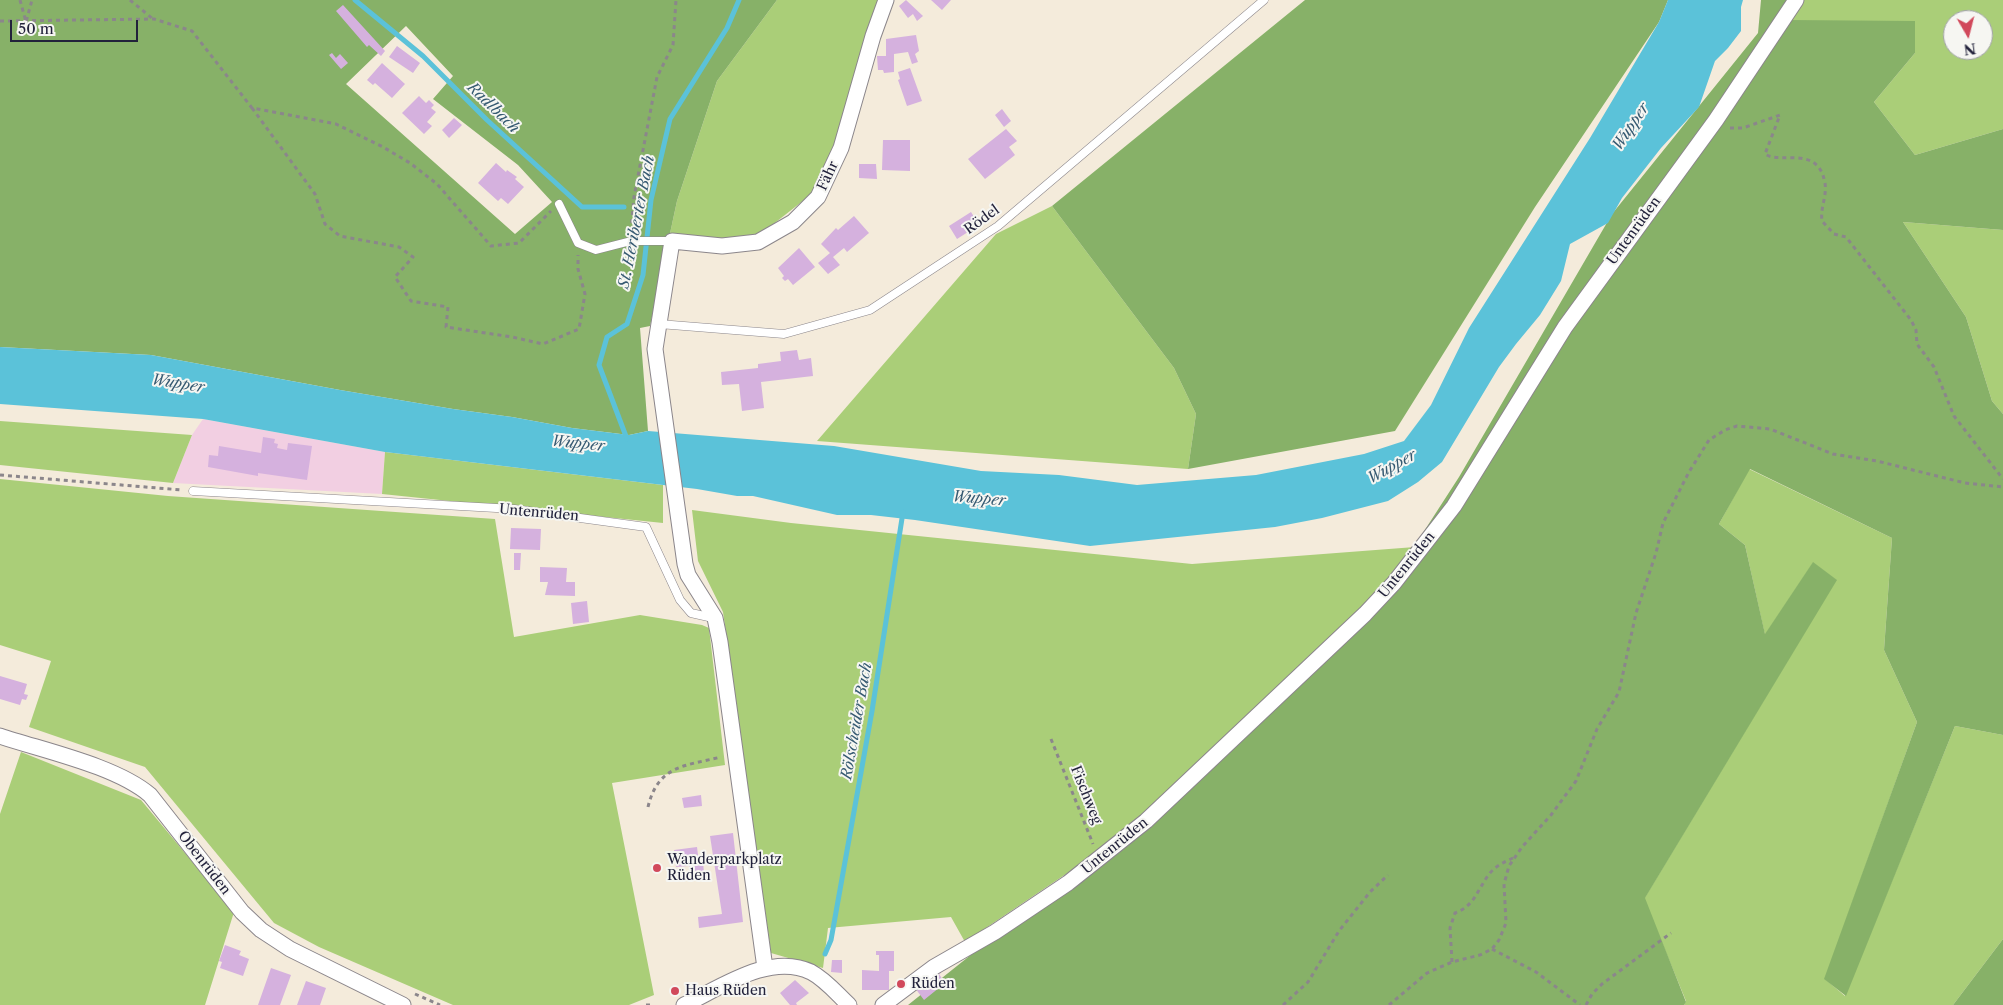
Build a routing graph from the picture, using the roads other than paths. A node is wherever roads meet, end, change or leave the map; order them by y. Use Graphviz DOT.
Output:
graph roads {
  1 [pos="886,0"];
  2 [pos="1264,0"];
  3 [pos="1796,0"];
  4 [pos="559,204"];
  5 [pos="672,241"];
  6 [pos="659,324"];
  7 [pos="192,491"];
  8 [pos="715,618"];
  9 [pos="0,736"];
  10 [pos="765,968"];
  11 [pos="405,997"];
  12 [pos="684,1005"];
  13 [pos="849,1005"];
  14 [pos="884,1005"];
  1 -- 5 [label="street, Fähr"];
  2 -- 6 [label="lane, Rödel"];
  3 -- 14 [label="street, Untenrüden"];
  4 -- 5 [label="lane, Fähr"];
  5 -- 6 [label="street"];
  6 -- 8 [label="street"];
  7 -- 8 [label="lane, Untenrüden"];
  8 -- 10 [label="street"];
  9 -- 11 [label="street, Obenrüden"];
  10 -- 12 [label="street"];
  10 -- 13 [label="street"];
}
